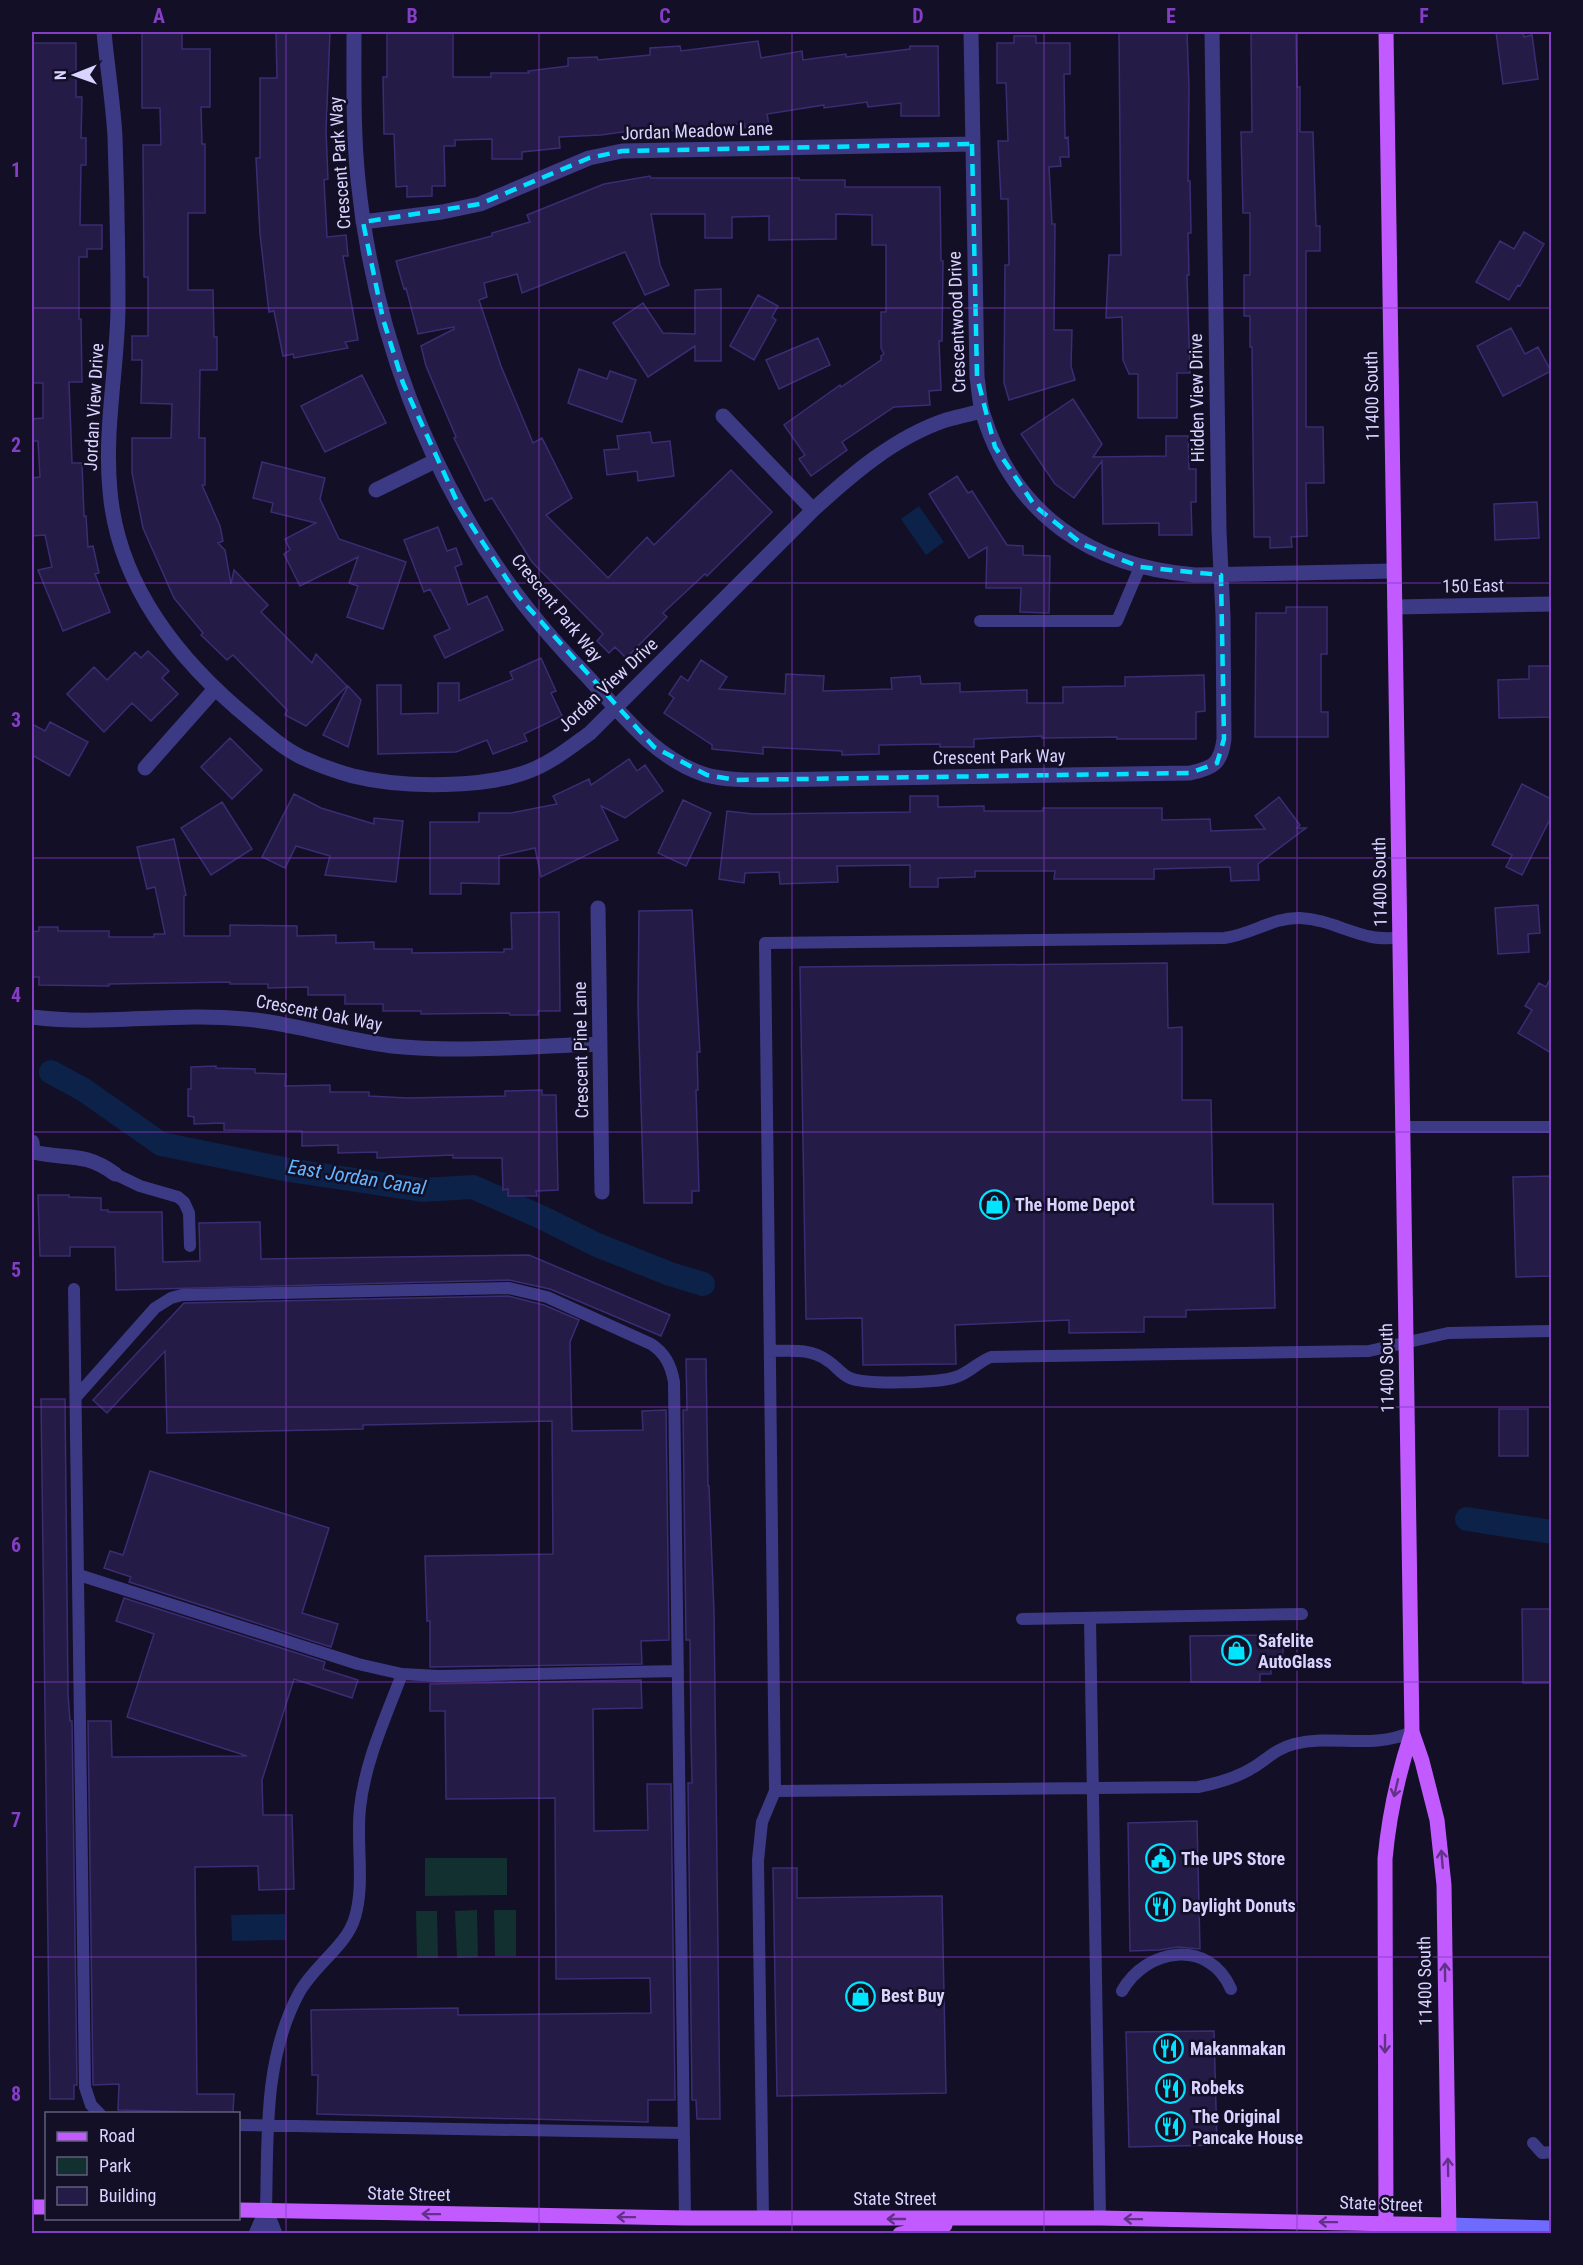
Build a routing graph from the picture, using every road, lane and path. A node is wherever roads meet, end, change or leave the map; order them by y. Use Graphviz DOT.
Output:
graph roads {
  1 [pos="104,32"];
  2 [pos="354,32"];
  3 [pos="970,32"];
  4 [pos="1212,32"];
  5 [pos="1386,32"];
  6 [pos="972,144"];
  7 [pos="363,222"];
  8 [pos="982,411"];
  9 [pos="723,416"];
  10 [pos="435,461"];
  11 [pos="376,490"];
  12 [pos="813,510"];
  13 [pos="1140,567"];
  14 [pos="1394,571"];
  15 [pos="1221,575"];
  16 [pos="1551,604"];
  17 [pos="1395,607"];
  18 [pos="980,621"];
  19 [pos="215,689"];
  20 [pos="616,707"];
  21 [pos="1217,763"];
  22 [pos="145,768"];
  23 [pos="598,908"];
  24 [pos="1400,938"];
  25 [pos="32,1017"];
  26 [pos="600,1044"];
  27 [pos="1402,1127"];
  28 [pos="1551,1127"];
  29 [pos="32,1142"];
  30 [pos="115,1174"];
  31 [pos="602,1192"];
  32 [pos="190,1246"];
  33 [pos="74,1289"];
  34 [pos="1551,1331"];
  35 [pos="1406,1343"];
  36 [pos="770,1351"];
  37 [pos="76,1397"];
  38 [pos="79,1575"];
  39 [pos="1302,1614"];
  40 [pos="1090,1618"];
  41 [pos="1022,1619"];
  42 [pos="678,1671"];
  43 [pos="402,1674"];
  44 [pos="1412,1732"];
  45 [pos="1093,1788"];
  46 [pos="775,1791"];
  47 [pos="1231,1989"];
  48 [pos="1122,1991"];
  49 [pos="98,2112"];
  50 [pos="240,2125"];
  51 [pos="268,2125"];
  52 [pos="684,2133"];
  53 [pos="1533,2143"];
  54 [pos="1551,2152"];
  55 [pos="240,2210"];
  56 [pos="266,2211"];
  57 [pos="685,2218"];
  58 [pos="763,2218"];
  59 [pos="1100,2218"];
  60 [pos="978,2219"];
  61 [pos="1386,2228"];
  62 [pos="1551,2228"];
  63 [pos="1449,2229"];
  64 [pos="256,2234"];
  65 [pos="275,2234"];
  66 [pos="900,2234"];
  1 -- 19 [label="street, Jordan View Drive"];
  2 -- 7 [label="street, Crescent Park Way"];
  3 -- 6 [label="street, Crescentwood Drive"];
  4 -- 15 [label="street, Hidden View Drive"];
  5 -- 14 [label="main road, 11400 South"];
  6 -- 7 [label="street, Jordan Meadow Lane"];
  6 -- 8 [label="street, Crescentwood Drive"];
  7 -- 10 [label="street, Crescent Park Way"];
  8 -- 12 [label="street, Jordan View Drive"];
  8 -- 13 [label="street, Crescentwood Drive"];
  9 -- 12 [label="street"];
  10 -- 11 [label="street"];
  10 -- 20 [label="street, Crescent Park Way"];
  12 -- 20 [label="street, Jordan View Drive"];
  13 -- 15 [label="street, Crescentwood Drive"];
  13 -- 18 [label="lane"];
  14 -- 15 [label="street, Crescentwood Drive"];
  14 -- 17 [label="main road, 11400 South"];
  15 -- 21 [label="street, Hidden View Drive"];
  16 -- 17 [label="street, 150 East"];
  17 -- 24 [label="main road, 11400 South"];
  19 -- 20 [label="street, Jordan View Drive"];
  19 -- 22 [label="street"];
  20 -- 21 [label="street, Crescent Park Way"];
  23 -- 26 [label="street, Crescent Pine Lane"];
  24 -- 27 [label="main road, 11400 South"];
  24 -- 36 [label="lane"];
  25 -- 26 [label="street, Crescent Oak Way"];
  26 -- 31 [label="street, Crescent Pine Lane"];
  27 -- 28 [label="lane"];
  27 -- 35 [label="main road, 11400 South"];
  29 -- 30 [label="street"];
  30 -- 32 [label="lane"];
  33 -- 37 [label="lane"];
  34 -- 35 [label="lane"];
  35 -- 36 [label="lane"];
  35 -- 44 [label="main road, 11400 South"];
  36 -- 46 [label="lane"];
  37 -- 38 [label="lane"];
  37 -- 42 [label="lane"];
  38 -- 43 [label="lane"];
  38 -- 49 [label="lane"];
  39 -- 40 [label="lane"];
  40 -- 41 [label="lane"];
  40 -- 45 [label="lane"];
  42 -- 43 [label="lane"];
  42 -- 52 [label="lane"];
  43 -- 51 [label="lane"];
  44 -- 45 [label="lane"];
  44 -- 61 [label="main road, 11400 South, one-way"];
  63 -- 44 [label="main road, 11400 South, one-way"];
  45 -- 46 [label="lane"];
  45 -- 59 [label="lane"];
  46 -- 58 [label="lane"];
  47 -- 48 [label="lane"];
  50 -- 51 [label="lane"];
  51 -- 52 [label="lane"];
  51 -- 56 [label="lane"];
  52 -- 57 [label="lane"];
  53 -- 54 [label="lane"];
  55 -- 56 [label="main road, State Street"];
  57 -- 56 [label="main road, State Street, one-way"];
  56 -- 64 [label="street"];
  56 -- 65 [label="street"];
  57 -- 58 [label="main road, State Street"];
  60 -- 58 [label="main road, State Street, one-way"];
  59 -- 60 [label="main road, State Street"];
  61 -- 59 [label="main road, State Street, one-way"];
  60 -- 66 [label="main road"];
  61 -- 63 [label="main road, State Street"];
  62 -- 63 [label="main road, State Street"];
}
